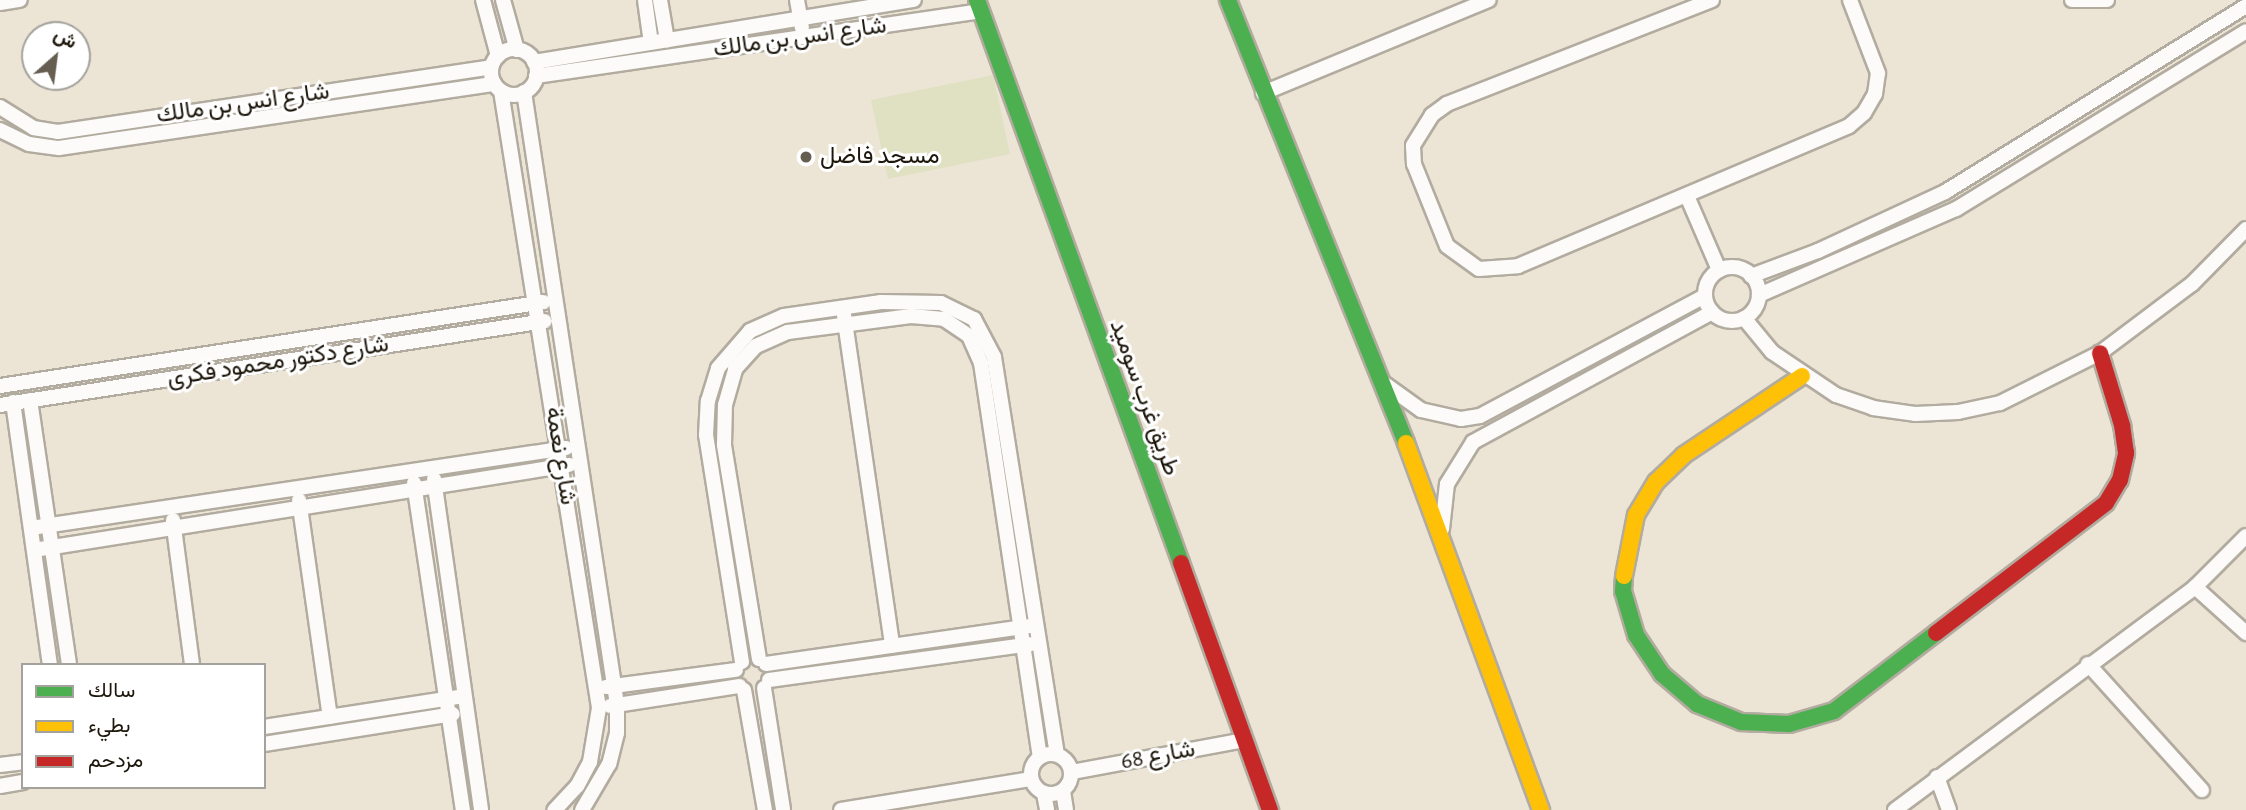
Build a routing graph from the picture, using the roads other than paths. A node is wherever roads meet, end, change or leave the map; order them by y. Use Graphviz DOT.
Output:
graph roads {
  1 [pos="20,0"];
  2 [pos="483,0"];
  3 [pos="503,0"];
  4 [pos="645,0"];
  5 [pos="660,0"];
  6 [pos="797,0"];
  7 [pos="914,0"];
  8 [pos="1228,0"];
  9 [pos="1712,0"];
  10 [pos="1850,0"];
  11 [pos="2072,0"];
  12 [pos="2107,0"];
  13 [pos="1484,1"];
  14 [pos="0,3"];
  15 [pos="979,6"];
  16 [pos="2246,6"];
  17 [pos="801,20"];
  18 [pos="2246,31"];
  19 [pos="803,37"];
  20 [pos="659,42"];
  21 [pos="517,50"];
  22 [pos="661,58"];
  23 [pos="495,61"];
  24 [pos="535,69"];
  25 [pos="498,88"];
  26 [pos="524,92"];
  27 [pos="1263,93"];
  28 [pos="0,107"];
  29 [pos="226,107"];
  30 [pos="228,123"];
  31 [pos="0,130"];
  32 [pos="1686,196"];
  33 [pos="2243,240"];
  34 [pos="1719,270"];
  35 [pos="1751,276"];
  36 [pos="1759,295"];
  37 [pos="1704,296"];
  38 [pos="552,300"];
  39 [pos="911,300"];
  40 [pos="535,303"];
  41 [pos="843,307"];
  42 [pos="1712,312"];
  43 [pos="911,316"];
  44 [pos="1744,318"];
  45 [pos="555,319"];
  46 [pos="538,323"];
  47 [pos="845,324"];
  48 [pos="2100,353"];
  49 [pos="176,358"];
  50 [pos="1802,376"];
  51 [pos="180,377"];
  52 [pos="1379,380"];
  53 [pos="0,386"];
  54 [pos="993,392"];
  55 [pos="30,400"];
  56 [pos="7,404"];
  57 [pos="575,446"];
  58 [pos="559,449"];
  59 [pos="577,464"];
  60 [pos="561,466"];
  61 [pos="432,468"];
  62 [pos="412,471"];
  63 [pos="435,486"];
  64 [pos="297,488"];
  65 [pos="415,489"];
  66 [pos="171,507"];
  67 [pos="300,507"];
  68 [pos="48,525"];
  69 [pos="174,527"];
  70 [pos="31,528"];
  71 [pos="1441,534"];
  72 [pos="2246,536"];
  73 [pos="51,547"];
  74 [pos="34,550"];
  75 [pos="2195,587"];
  76 [pos="1037,625"];
  77 [pos="1021,627"];
  78 [pos="2246,633"];
  79 [pos="1040,643"];
  80 [pos="1023,645"];
  81 [pos="892,646"];
  82 [pos="762,662"];
  83 [pos="50,663"];
  84 [pos="69,663"];
  85 [pos="192,663"];
  86 [pos="2088,664"];
  87 [pos="739,666"];
  88 [pos="766,684"];
  89 [pos="614,685"];
  90 [pos="597,688"];
  91 [pos="742,688"];
  92 [pos="464,696"];
  93 [pos="443,699"];
  94 [pos="617,705"];
  95 [pos="599,708"];
  96 [pos="467,712"];
  97 [pos="446,715"];
  98 [pos="330,717"];
  99 [pos="266,727"];
  100 [pos="1245,740"];
  101 [pos="266,744"];
  102 [pos="1057,754"];
  103 [pos="1040,757"];
  104 [pos="21,762"];
  105 [pos="0,765"];
  106 [pos="1072,772"];
  107 [pos="1937,777"];
  108 [pos="1031,779"];
  109 [pos="21,782"];
  110 [pos="0,786"];
  111 [pos="2202,790"];
  112 [pos="1063,791"];
  113 [pos="1044,793"];
  114 [pos="463,810"];
  115 [pos="481,810"];
  116 [pos="555,810"];
  117 [pos="582,810"];
  118 [pos="765,810"];
  119 [pos="783,810"];
  120 [pos="841,810"];
  121 [pos="1047,810"];
  122 [pos="1066,810"];
  123 [pos="1270,810"];
  124 [pos="1541,810"];
  125 [pos="1895,810"];
  126 [pos="1949,810"];
  1 -- 14 [label="street"];
  2 -- 23 [label="street"];
  3 -- 21 [label="street"];
  4 -- 20 [label="street"];
  5 -- 20 [label="street"];
  6 -- 17 [label="street"];
  7 -- 17 [label="street, شارع انس بن مالك"];
  8 -- 27 [label="street"];
  9 -- 32 [label="street"];
  10 -- 32 [label="street"];
  11 -- 12 [label="street"];
  13 -- 27 [label="street"];
  15 -- 19 [label="street, شارع انس بن مالك"];
  15 -- 100 [label="street, طريق غرب سوميد"];
  16 -- 35 [label="street"];
  17 -- 19 [label="street"];
  17 -- 20 [label="street, شارع انس بن مالك"];
  18 -- 36 [label="street"];
  19 -- 22 [label="street, شارع انس بن مالك"];
  20 -- 22 [label="street"];
  20 -- 24 [label="street, شارع انس بن مالك"];
  21 -- 23 [label="street"];
  21 -- 24 [label="street"];
  22 -- 24 [label="street, شارع انس بن مالك"];
  23 -- 25 [label="street"];
  23 -- 29 [label="street, شارع انس بن مالك"];
  24 -- 26 [label="street"];
  25 -- 26 [label="street"];
  25 -- 30 [label="street, شارع انس بن مالك"];
  25 -- 40 [label="street, شارع نعمة"];
  26 -- 38 [label="street, شارع نعمة"];
  27 -- 52 [label="street"];
  28 -- 29 [label="street, شارع انس بن مالك"];
  29 -- 30 [label="street"];
  30 -- 31 [label="street, شارع انس بن مالك"];
  32 -- 34 [label="street"];
  33 -- 48 [label="street"];
  34 -- 35 [label="street"];
  34 -- 37 [label="street"];
  35 -- 36 [label="street"];
  36 -- 44 [label="street"];
  37 -- 42 [label="street"];
  37 -- 52 [label="street"];
  38 -- 40 [label="street, شارع دكتور محمود فكرى"];
  38 -- 45 [label="street, شارع نعمة"];
  39 -- 41 [label="street"];
  39 -- 43 [label="street"];
  39 -- 54 [label="street"];
  40 -- 46 [label="street, شارع نعمة"];
  40 -- 49 [label="street, شارع دكتور محمود فكرى"];
  41 -- 47 [label="street"];
  41 -- 87 [label="street"];
  42 -- 44 [label="street"];
  42 -- 71 [label="street"];
  43 -- 47 [label="street"];
  43 -- 54 [label="street"];
  44 -- 50 [label="street"];
  45 -- 46 [label="street, شارع دكتور محمود فكرى"];
  45 -- 57 [label="street, شارع نعمة"];
  46 -- 51 [label="street, شارع دكتور محمود فكرى"];
  46 -- 58 [label="street, شارع نعمة"];
  47 -- 81 [label="street"];
  47 -- 82 [label="street"];
  48 -- 50 [label="street"];
  48 -- 50 [label="street"];
  49 -- 51 [label="street"];
  49 -- 53 [label="street, شارع دكتور محمود فكرى"];
  51 -- 55 [label="street, شارع دكتور محمود فكرى"];
  52 -- 71 [label="street"];
  54 -- 76 [label="street"];
  54 -- 77 [label="street"];
  55 -- 56 [label="street, شارع دكتور محمود فكرى"];
  55 -- 68 [label="street"];
  56 -- 70 [label="street"];
  57 -- 58 [label="street"];
  57 -- 59 [label="street, شارع نعمة"];
  58 -- 60 [label="street, شارع نعمة"];
  58 -- 61 [label="street"];
  59 -- 60 [label="street"];
  59 -- 89 [label="street, شارع نعمة"];
  60 -- 63 [label="street"];
  60 -- 90 [label="street, شارع نعمة"];
  61 -- 62 [label="street"];
  61 -- 63 [label="street"];
  62 -- 64 [label="street"];
  62 -- 65 [label="street"];
  63 -- 65 [label="street"];
  63 -- 92 [label="street"];
  64 -- 66 [label="street"];
  64 -- 67 [label="street"];
  65 -- 67 [label="street"];
  65 -- 93 [label="street"];
  66 -- 68 [label="street"];
  66 -- 69 [label="street"];
  67 -- 69 [label="street"];
  67 -- 98 [label="street"];
  68 -- 70 [label="street"];
  68 -- 73 [label="street"];
  69 -- 73 [label="street"];
  69 -- 85 [label="street"];
  70 -- 74 [label="street"];
  71 -- 124 [label="street"];
  72 -- 75 [label="street"];
  73 -- 74 [label="street"];
  73 -- 84 [label="street"];
  74 -- 83 [label="street"];
  75 -- 78 [label="street"];
  75 -- 86 [label="street"];
  76 -- 77 [label="street"];
  76 -- 79 [label="street"];
  77 -- 80 [label="street"];
  77 -- 81 [label="street"];
  79 -- 80 [label="street"];
  79 -- 102 [label="street"];
  80 -- 88 [label="street"];
  80 -- 103 [label="street"];
  81 -- 82 [label="street"];
  82 -- 87 [label="street"];
  82 -- 88 [label="street"];
  86 -- 107 [label="street"];
  86 -- 111 [label="street"];
  87 -- 89 [label="street"];
  87 -- 91 [label="street"];
  88 -- 91 [label="street"];
  88 -- 119 [label="street"];
  89 -- 90 [label="street"];
  89 -- 94 [label="street, شارع نعمة"];
  90 -- 95 [label="street, شارع نعمة"];
  91 -- 94 [label="street"];
  91 -- 118 [label="street"];
  92 -- 93 [label="street"];
  92 -- 96 [label="street"];
  93 -- 97 [label="street"];
  93 -- 98 [label="street"];
  94 -- 95 [label="street"];
  94 -- 117 [label="street, شارع نعمة"];
  95 -- 116 [label="street, شارع نعمة"];
  96 -- 97 [label="street"];
  96 -- 115 [label="street"];
  97 -- 101 [label="street"];
  97 -- 114 [label="street"];
  98 -- 99 [label="street"];
  100 -- 106 [label="street, شارع 68"];
  100 -- 123 [label="street, طريق غرب سوميد"];
  102 -- 103 [label="street"];
  102 -- 106 [label="street"];
  103 -- 108 [label="street"];
  104 -- 105 [label="street"];
  106 -- 112 [label="street"];
  107 -- 125 [label="street"];
  107 -- 126 [label="street"];
  108 -- 113 [label="street"];
  108 -- 120 [label="street"];
  109 -- 110 [label="street"];
  112 -- 113 [label="street"];
  112 -- 122 [label="street"];
  113 -- 121 [label="street"];
}
